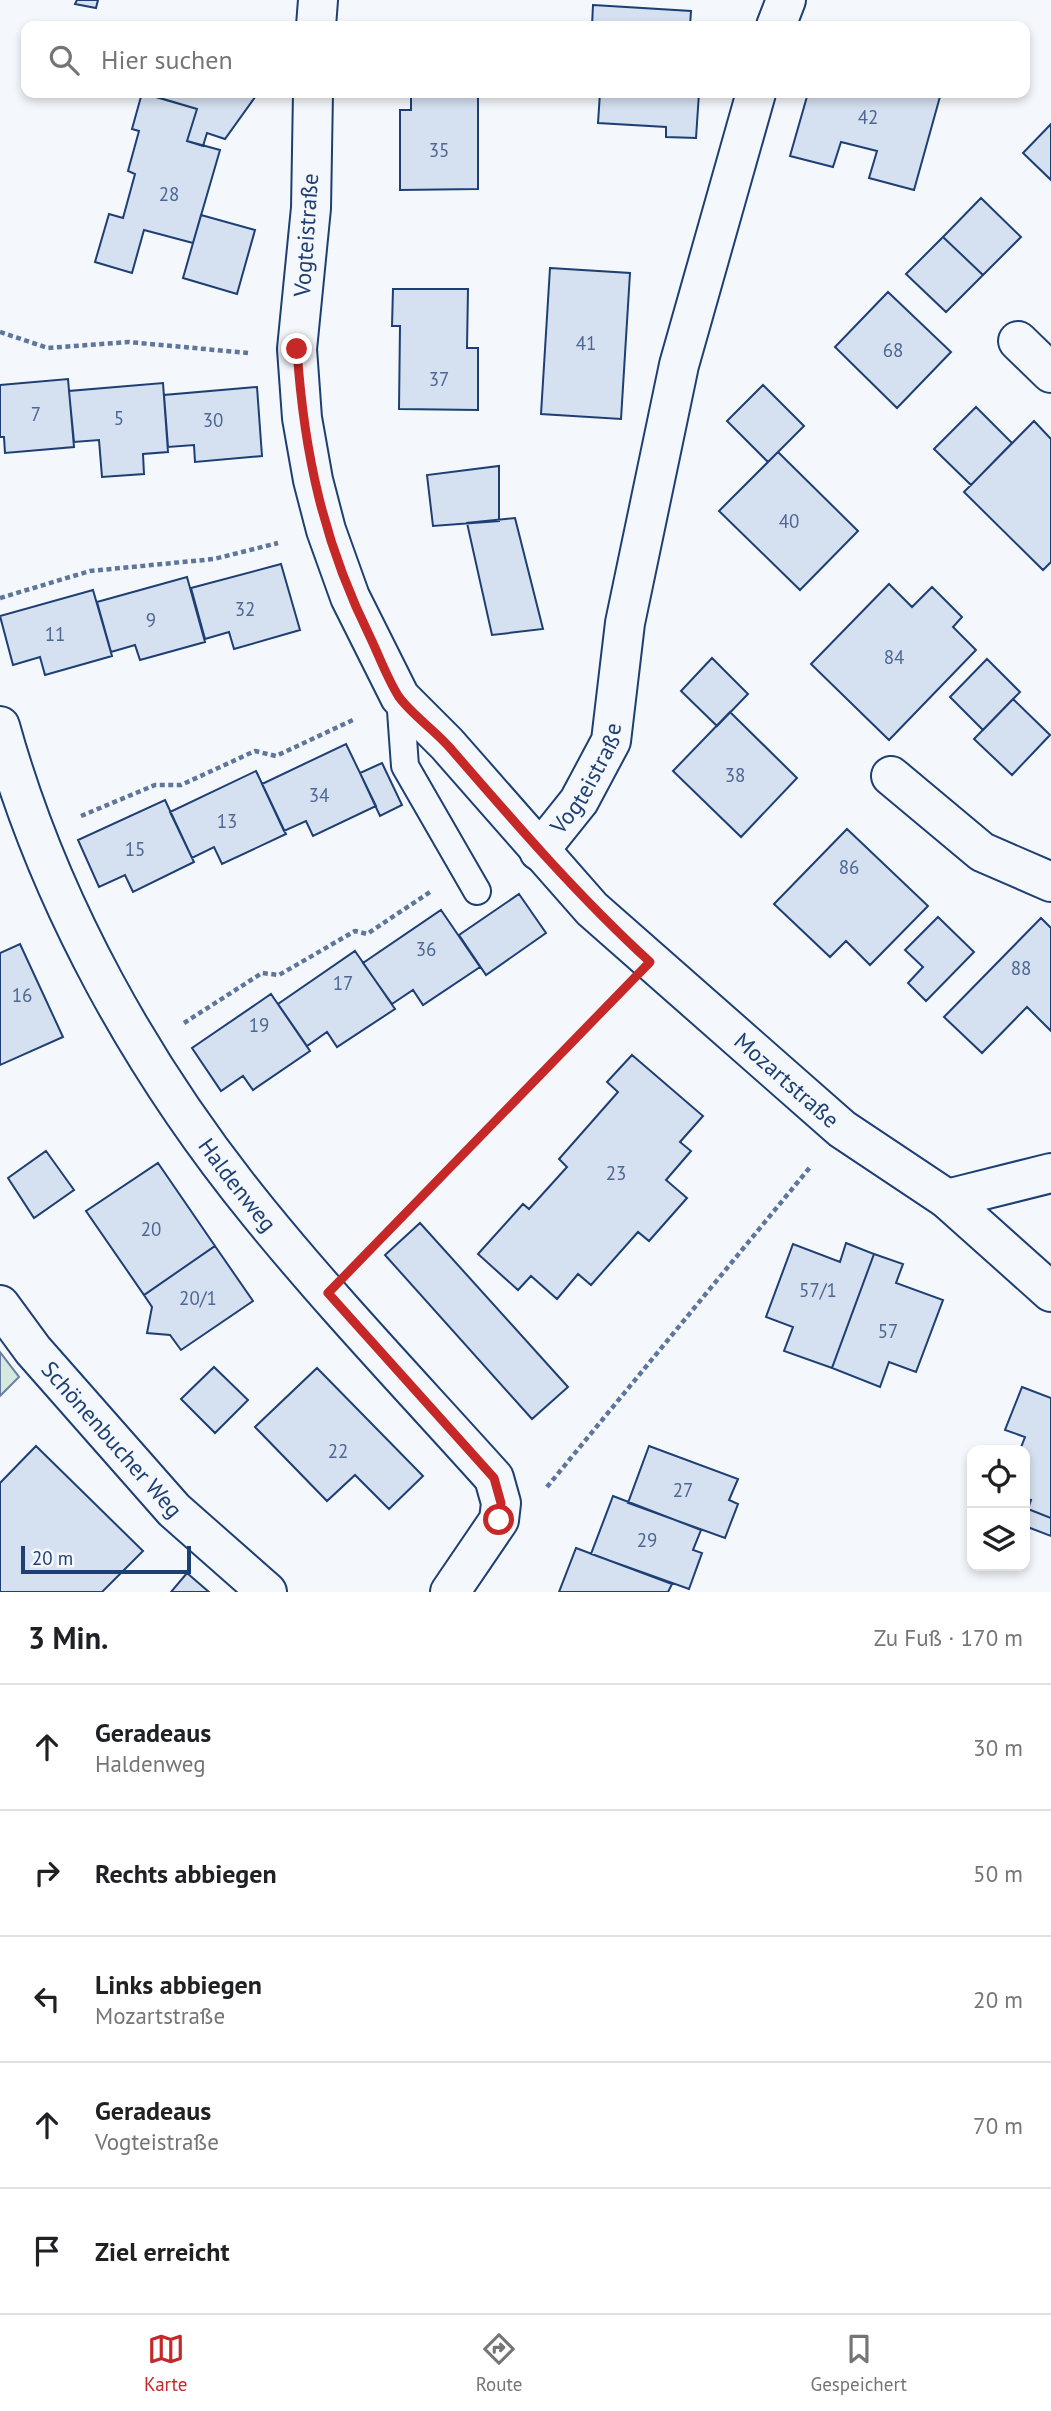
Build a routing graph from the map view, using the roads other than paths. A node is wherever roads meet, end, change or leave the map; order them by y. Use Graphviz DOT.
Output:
graph roads {
  1 [pos="318,0"];
  2 [pos="786,0"];
  3 [pos="316,21"];
  4 [pos="778,21"];
  5 [pos="313,98"];
  6 [pos="755,98"];
  7 [pos="1018,341"];
  8 [pos="1051,373"];
  9 [pos="400,697"];
  10 [pos="0,726"];
  11 [pos="891,776"];
  12 [pos="539,851"];
  13 [pos="470,880"];
  14 [pos="1051,882"];
  15 [pos="1051,1173"];
  16 [pos="947,1199"];
  17 [pos="1051,1293"];
  18 [pos="0,1305"];
  19 [pos="267,1592"];
  20 [pos="450,1592"];
  1 -- 3 [label="street"];
  2 -- 4 [label="street"];
  5 -- 9 [label="street, Vogteistraße"];
  6 -- 12 [label="street, Vogteistraße"];
  7 -- 8 [label="street"];
  9 -- 12 [label="street, Vogteistraße"];
  9 -- 13 [label="lane"];
  10 -- 20 [label="street, Haldenweg"];
  11 -- 14 [label="street"];
  12 -- 16 [label="street, Mozartstraße"];
  15 -- 16 [label="street"];
  16 -- 17 [label="street, Mozartstraße"];
  18 -- 19 [label="street, Schönenbucher Weg"];
}
